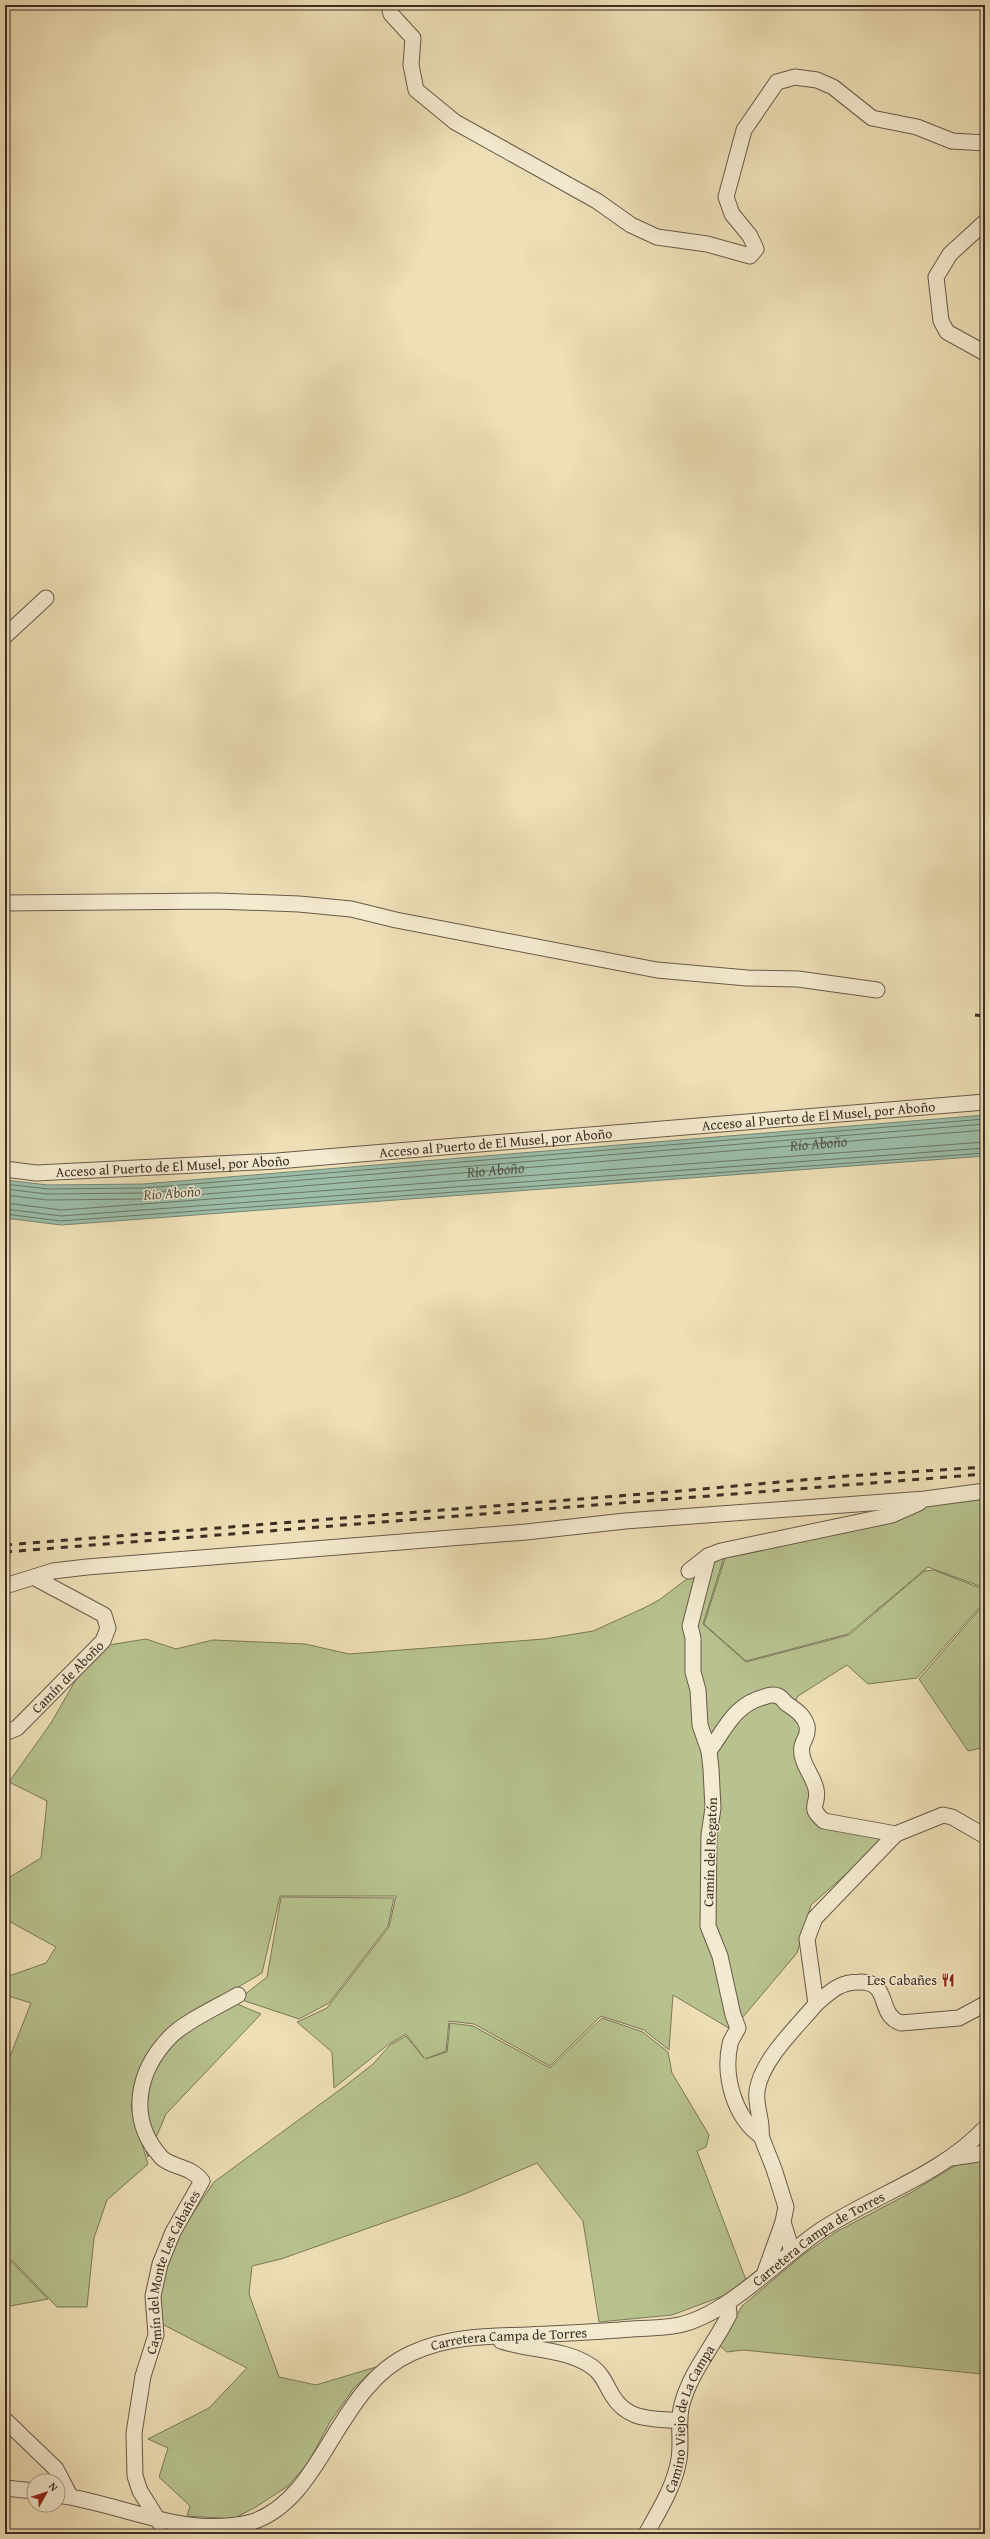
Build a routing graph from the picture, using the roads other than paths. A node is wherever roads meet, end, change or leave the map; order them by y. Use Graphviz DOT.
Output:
graph roads {
  1 [pos="389,5"];
  2 [pos="985,143"];
  3 [pos="985,222"];
  4 [pos="985,353"];
  5 [pos="46,598"];
  6 [pos="5,636"];
  7 [pos="5,904"];
  8 [pos="877,990"];
  9 [pos="985,1102"];
  10 [pos="5,1169"];
  11 [pos="985,1491"];
  12 [pos="925,1499"];
  13 [pos="708,1556"];
  14 [pos="689,1571"];
  15 [pos="35,1578"];
  16 [pos="5,1586"];
  17 [pos="5,1733"];
  18 [pos="709,1751"];
  19 [pos="896,1834"];
  20 [pos="985,1836"];
  21 [pos="238,1995"];
  22 [pos="816,2004"];
  23 [pos="985,2004"];
  24 [pos="985,2128"];
  25 [pos="761,2136"];
  26 [pos="985,2153"];
  27 [pos="951,2158"];
  28 [pos="783,2222"];
  29 [pos="792,2251"];
  30 [pos="765,2273"];
  31 [pos="728,2303"];
  32 [pos="485,2336"];
  33 [pos="5,2420"];
  34 [pos="679,2422"];
  35 [pos="57,2473"];
  36 [pos="5,2488"];
  37 [pos="26,2490"];
  38 [pos="66,2496"];
  39 [pos="160,2524"];
  40 [pos="646,2534"];
  1 -- 2 [label="street"];
  3 -- 4 [label="street"];
  5 -- 6 [label="street"];
  7 -- 8 [label="street"];
  9 -- 10 [label="street, Acceso al Puerto de El Musel, por Aboño"];
  11 -- 12 [label="street"];
  12 -- 13 [label="street"];
  12 -- 15 [label="street"];
  13 -- 14 [label="street"];
  13 -- 18 [label="street, Camín del Regatón"];
  15 -- 16 [label="street"];
  15 -- 17 [label="street, Camín de Aboño"];
  18 -- 19 [label="street"];
  18 -- 25 [label="street, Camín del Regatón"];
  19 -- 20 [label="street"];
  19 -- 22 [label="street"];
  21 -- 39 [label="street, Camín del Monte Les Cabañes"];
  22 -- 23 [label="street"];
  22 -- 25 [label="street"];
  24 -- 27 [label="street, Carretera Campa de Torres"];
  25 -- 28 [label="street"];
  26 -- 27 [label="street"];
  27 -- 29 [label="street, Carretera Campa de Torres"];
  28 -- 29 [label="street"];
  28 -- 30 [label="street"];
  29 -- 30 [label="street, Carretera Campa de Torres"];
  30 -- 31 [label="street, Carretera Campa de Torres"];
  31 -- 32 [label="street, Carretera Campa de Torres"];
  31 -- 34 [label="street, Camino Viejo de La Campa"];
  32 -- 34 [label="street"];
  32 -- 39 [label="street, Carretera Campa de Torres"];
  33 -- 35 [label="street"];
  34 -- 40 [label="street, Camino Viejo de La Campa"];
  36 -- 37 [label="street"];
  38 -- 39 [label="street, Carretera Campa de Torres"];
}
